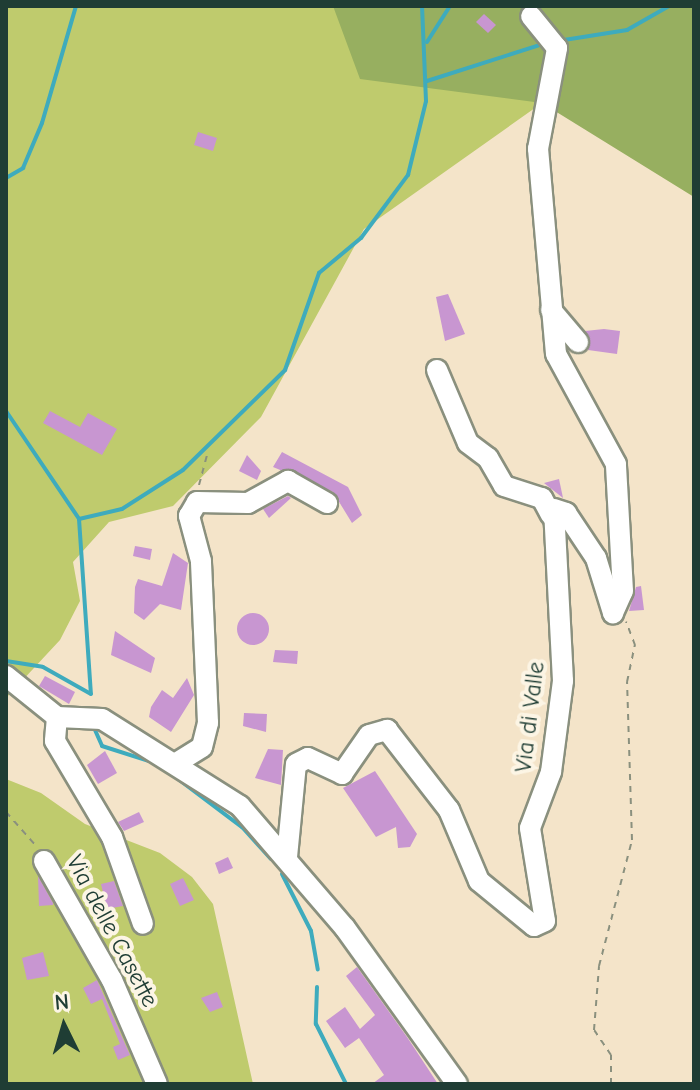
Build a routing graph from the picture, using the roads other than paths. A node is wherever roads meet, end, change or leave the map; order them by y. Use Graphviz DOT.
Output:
graph roads {
  1 [pos="531,16"];
  2 [pos="551,310"];
  3 [pos="578,342"];
  4 [pos="437,370"];
  5 [pos="327,503"];
  6 [pos="551,515"];
  7 [pos="6,676"];
  8 [pos="57,717"];
  9 [pos="178,762"];
  10 [pos="287,857"];
  11 [pos="44,861"];
  12 [pos="143,924"];
  13 [pos="157,1084"];
  14 [pos="457,1084"];
  1 -- 2 [label="street"];
  2 -- 3 [label="street"];
  2 -- 6 [label="street"];
  4 -- 6 [label="street"];
  5 -- 9 [label="street"];
  6 -- 10 [label="street, Via di Valle"];
  7 -- 8 [label="street"];
  8 -- 9 [label="street"];
  8 -- 12 [label="street, Via delle Casette"];
  9 -- 10 [label="street"];
  10 -- 14 [label="street"];
  11 -- 13 [label="street, Via delle Casette"];
}
